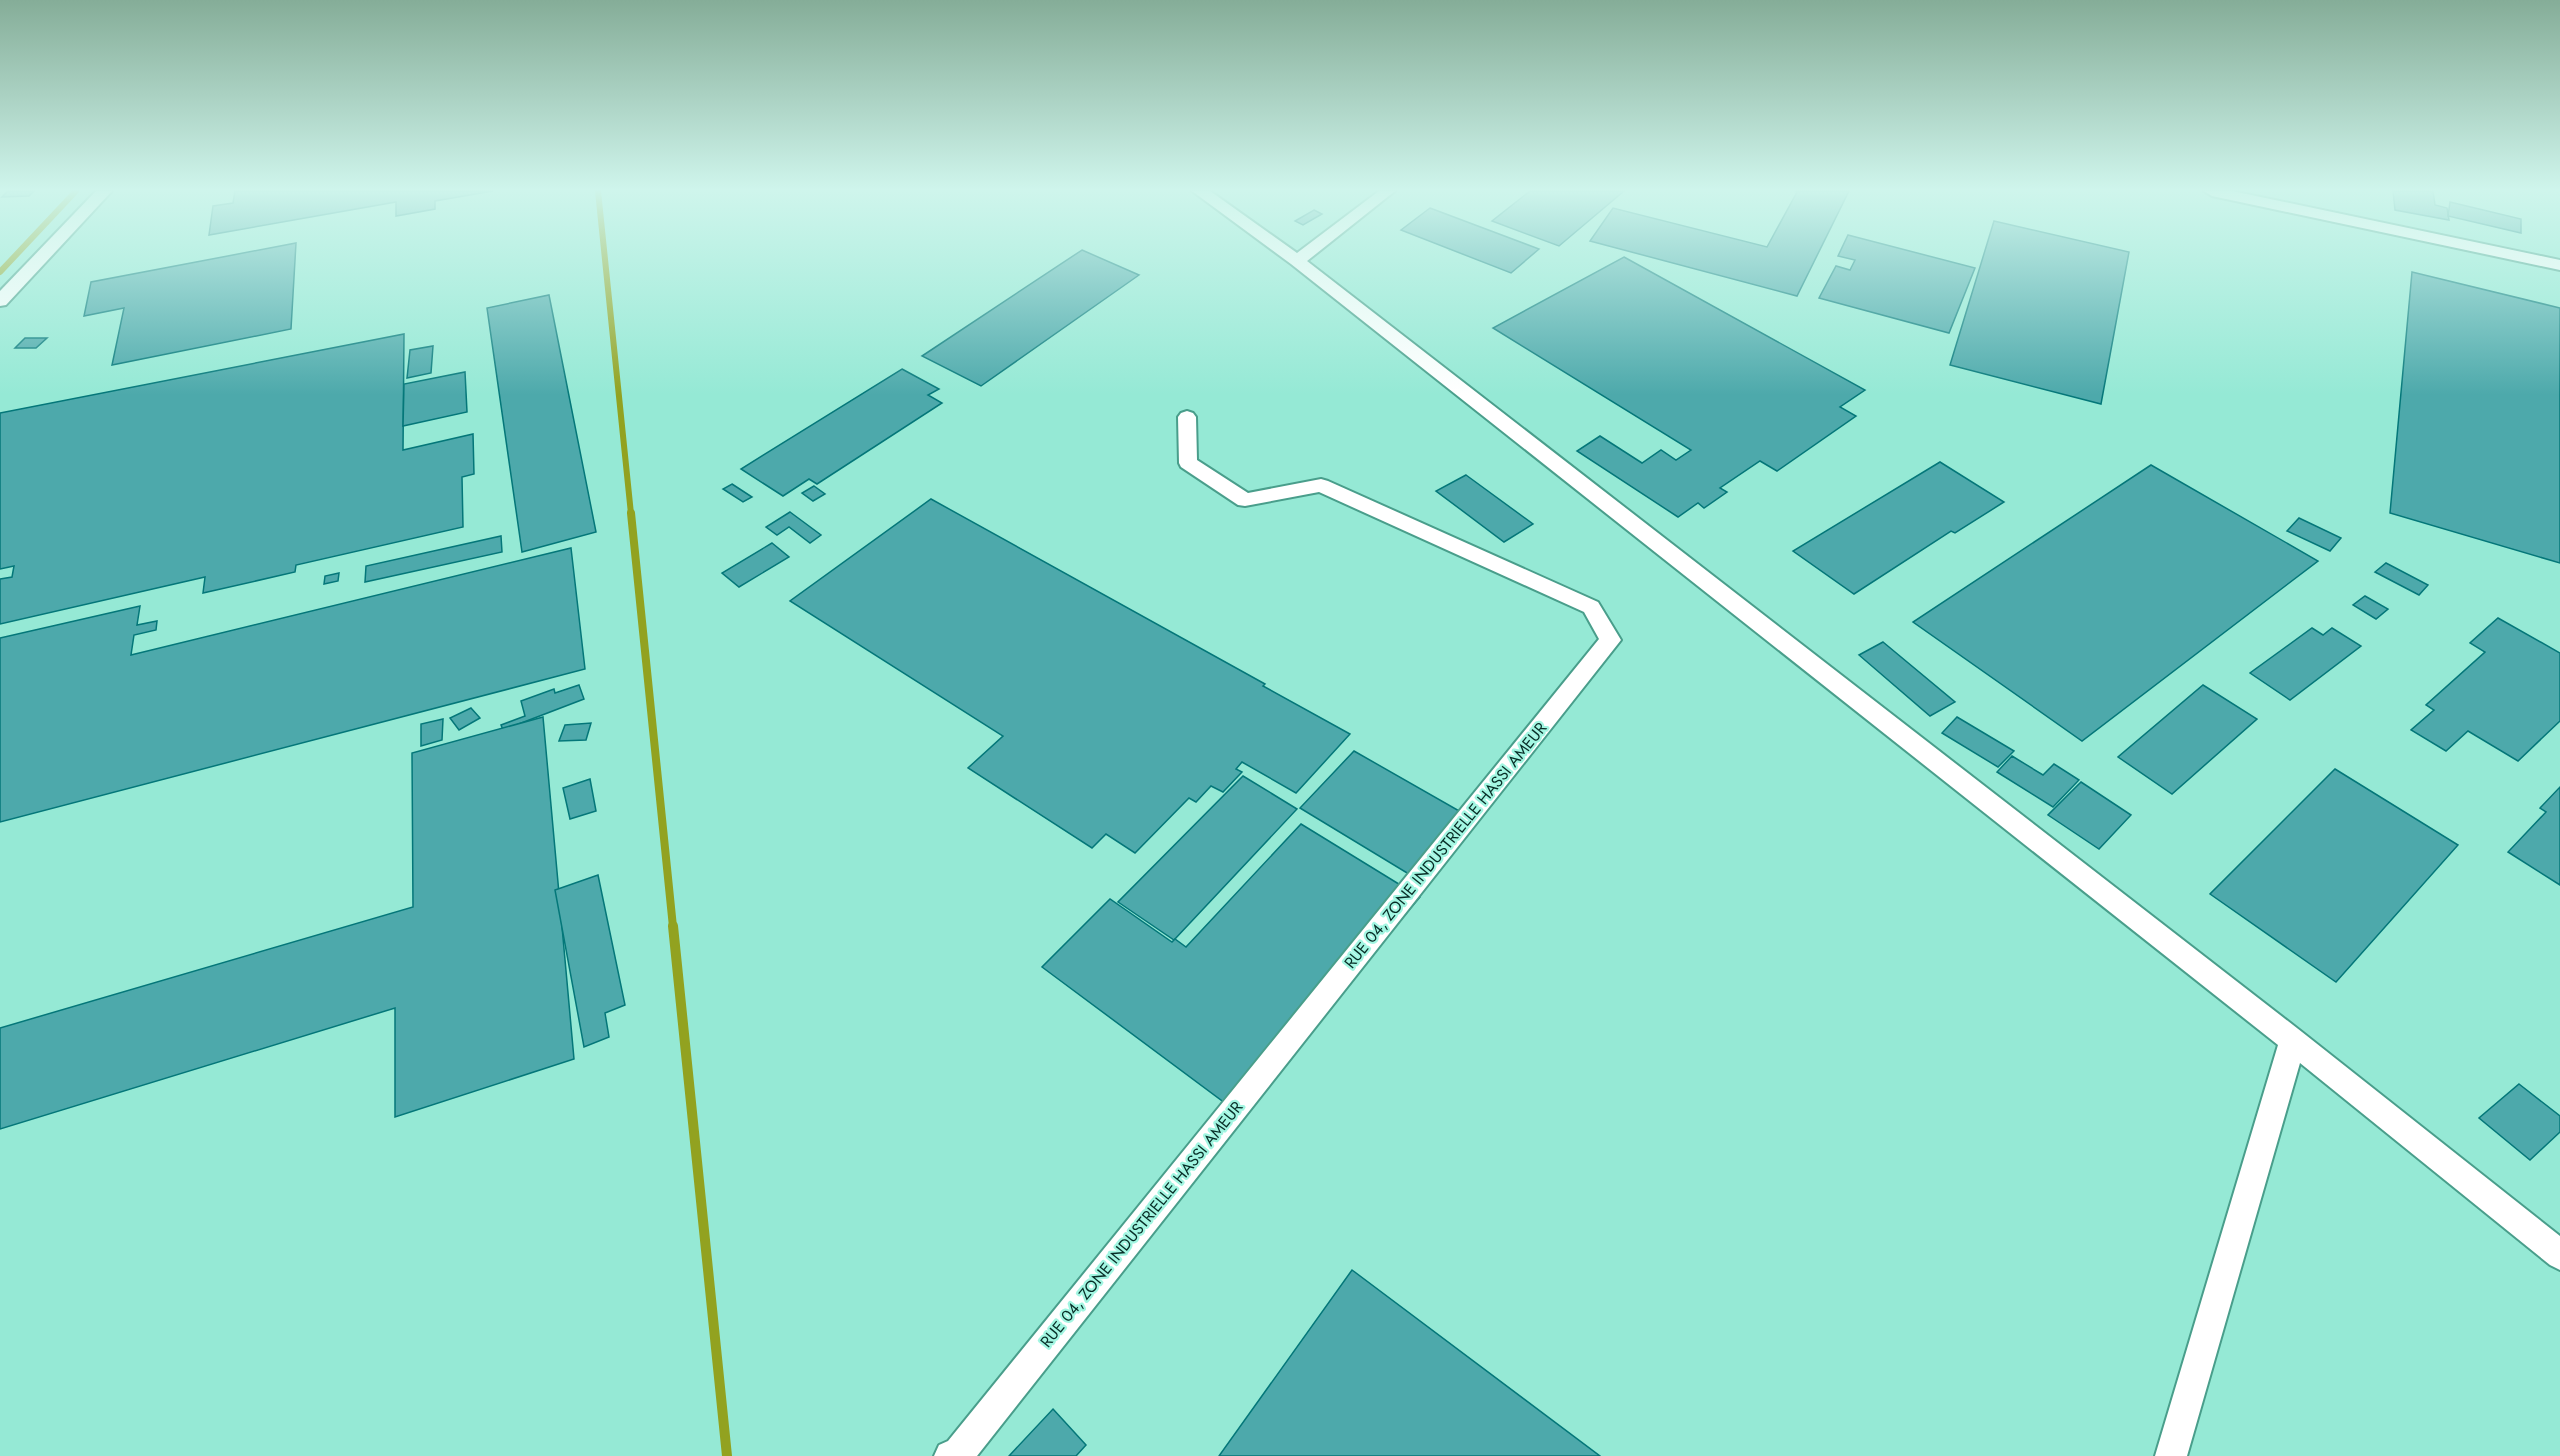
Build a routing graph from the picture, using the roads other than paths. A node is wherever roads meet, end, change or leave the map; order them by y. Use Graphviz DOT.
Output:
graph roads {
  1 [pos="40,259"];
  2 [pos="1294,259"];
  3 [pos="1300,259"];
  4 [pos="2532,259"];
  5 [pos="1297,261"];
  6 [pos="2560,265"];
  7 [pos="0,301"];
  8 [pos="1187,417"];
  9 [pos="2293,1041"];
  10 [pos="2560,1255"];
  11 [pos="950,1456"];
  12 [pos="2171,1456"];
  1 -- 7 [label="street"];
  2 -- 5 [label="street"];
  3 -- 5 [label="street"];
  4 -- 6 [label="street"];
  5 -- 9 [label="street"];
  8 -- 11 [label="street, RUE 04, ZONE INDUSTRIELLE HASSI AMEUR"];
  9 -- 10 [label="street"];
  9 -- 12 [label="street"];
}
